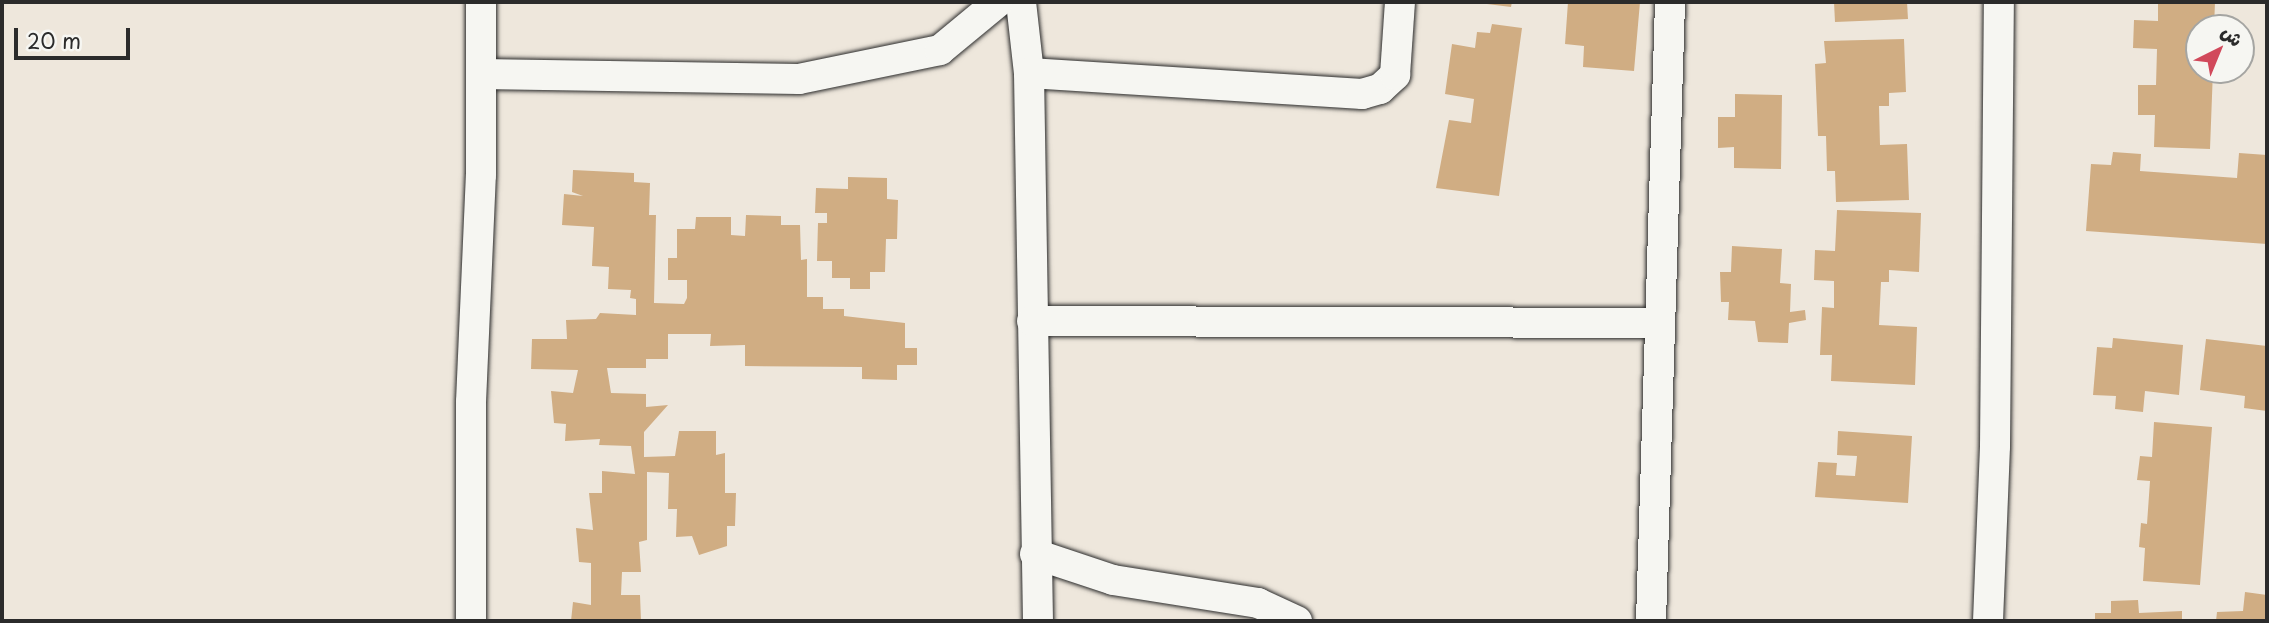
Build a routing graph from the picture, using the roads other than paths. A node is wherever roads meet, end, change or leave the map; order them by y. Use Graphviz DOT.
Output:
graph roads {
  1 [pos="481,2"];
  2 [pos="998,2"];
  3 [pos="1021,2"];
  4 [pos="1401,2"];
  5 [pos="1670,2"];
  6 [pos="2000,2"];
  7 [pos="1028,73"];
  8 [pos="481,74"];
  9 [pos="1032,321"];
  10 [pos="1657,323"];
  11 [pos="1035,554"];
  12 [pos="471,621"];
  13 [pos="1038,621"];
  14 [pos="1297,621"];
  15 [pos="1651,621"];
  16 [pos="1988,621"];
  1 -- 8 [label="street"];
  2 -- 8 [label="street"];
  3 -- 7 [label="street"];
  4 -- 7 [label="street"];
  5 -- 10 [label="street"];
  6 -- 16 [label="street"];
  7 -- 9 [label="street"];
  8 -- 12 [label="street"];
  9 -- 10 [label="street"];
  9 -- 11 [label="street"];
  10 -- 15 [label="street"];
  11 -- 13 [label="street"];
  11 -- 14 [label="street"];
}
